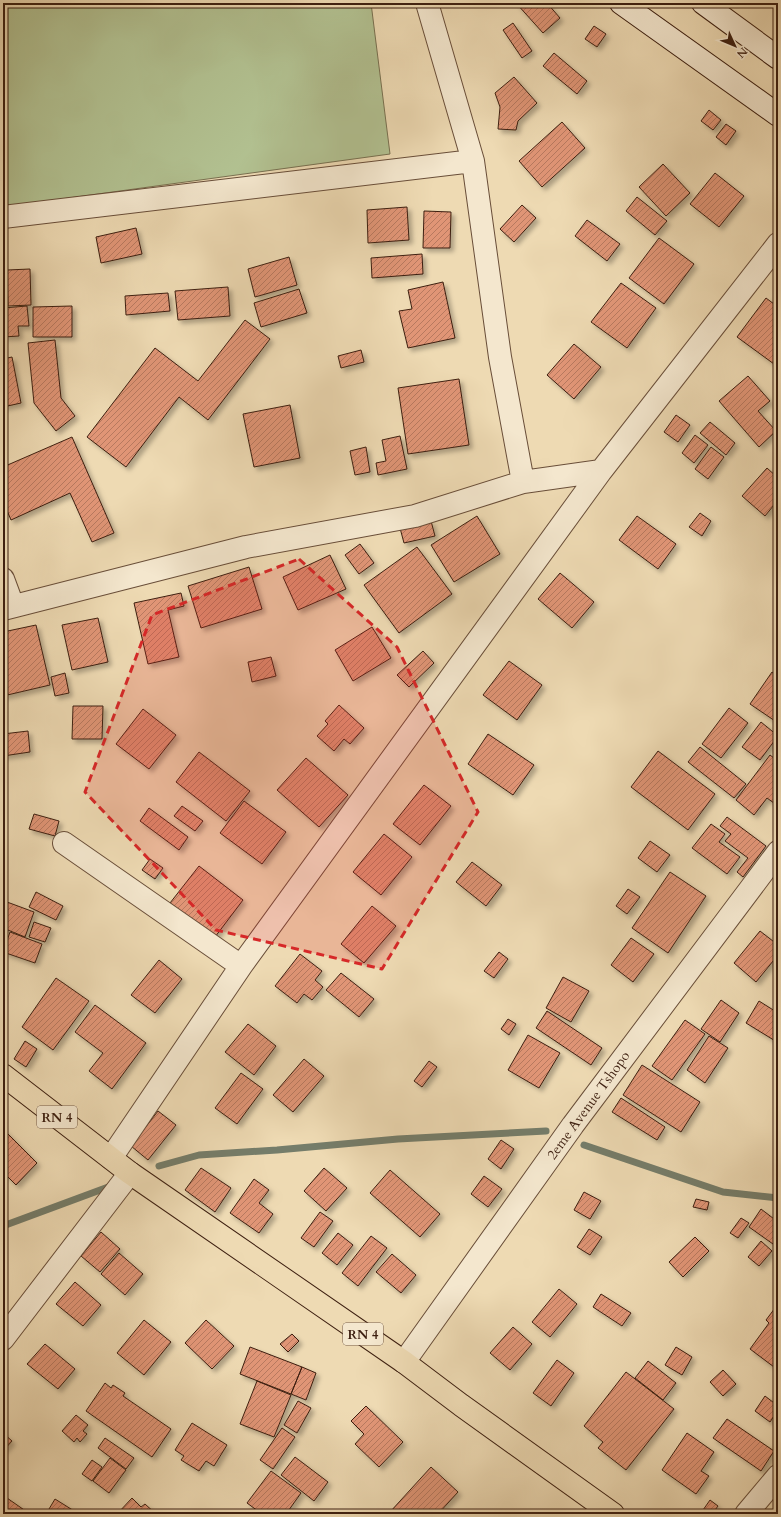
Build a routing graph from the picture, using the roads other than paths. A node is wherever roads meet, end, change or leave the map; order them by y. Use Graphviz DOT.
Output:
graph roads {
  1 [pos="427,3"];
  2 [pos="621,3"];
  3 [pos="703,3"];
  4 [pos="778,58"];
  5 [pos="778,115"];
  6 [pos="473,161"];
  7 [pos="3,217"];
  8 [pos="778,244"];
  9 [pos="601,471"];
  10 [pos="523,482"];
  11 [pos="3,579"];
  12 [pos="8,607"];
  13 [pos="64,843"];
  14 [pos="778,852"];
  15 [pos="241,966"];
  16 [pos="3,1075"];
  17 [pos="111,1158"];
  18 [pos="130,1173"];
  19 [pos="3,1339"];
  20 [pos="404,1362"];
  21 [pos="778,1476"];
  22 [pos="613,1514"];
  23 [pos="746,1514"];
  1 -- 6 [label="street"];
  2 -- 5 [label="street"];
  3 -- 4 [label="street"];
  6 -- 7 [label="street"];
  6 -- 10 [label="street"];
  8 -- 9 [label="street"];
  9 -- 10 [label="street"];
  9 -- 15 [label="street"];
  10 -- 12 [label="street"];
  11 -- 12 [label="street"];
  13 -- 15 [label="street"];
  14 -- 20 [label="street, 2eme Avenue Tshopo"];
  15 -- 17 [label="street"];
  16 -- 17 [label="highway, RN 4"];
  17 -- 18 [label="highway, RN 4"];
  18 -- 19 [label="street"];
  18 -- 20 [label="highway, RN 4"];
  20 -- 22 [label="highway, RN 4"];
  21 -- 23 [label="street"];
}
